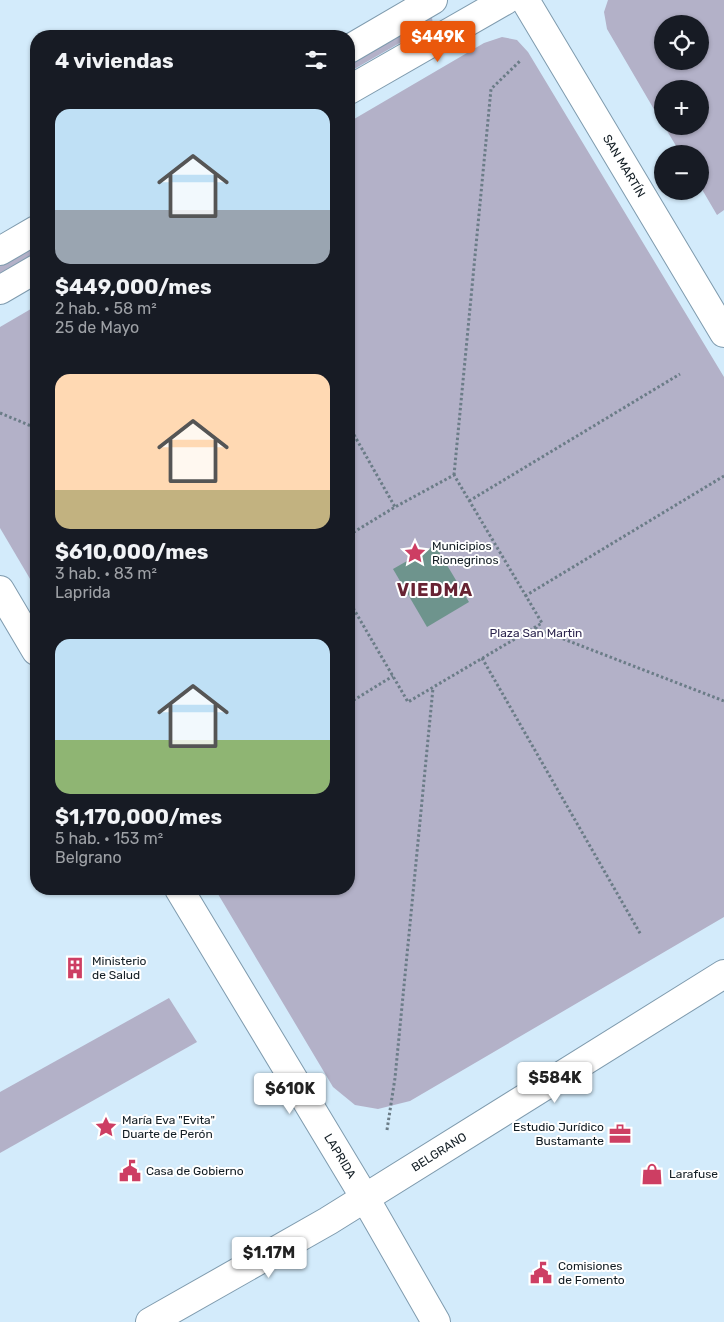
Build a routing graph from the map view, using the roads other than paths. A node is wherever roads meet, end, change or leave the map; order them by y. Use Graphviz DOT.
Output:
graph roads {
  1 [pos="433,0"];
  2 [pos="506,0"];
  3 [pos="525,0"];
  4 [pos="355,46"];
  5 [pos="355,87"];
  6 [pos="30,234"];
  7 [pos="0,251"];
  8 [pos="30,272"];
  9 [pos="0,290"];
  10 [pos="724,333"];
  11 [pos="0,590"];
  12 [pos="30,641"];
  13 [pos="183,895"];
  14 [pos="724,974"];
  15 [pos="365,1198"];
  16 [pos="150,1322"];
  17 [pos="436,1322"];
  1 -- 4 [label="street"];
  2 -- 5 [label="street"];
  3 -- 10 [label="street, SAN MARTÍN"];
  6 -- 7 [label="street"];
  8 -- 9 [label="street"];
  11 -- 12 [label="street"];
  13 -- 15 [label="street, LAPRIDA"];
  14 -- 15 [label="street, BELGRANO"];
  15 -- 16 [label="street, BELGRANO"];
  15 -- 17 [label="street, LAPRIDA"];
}
